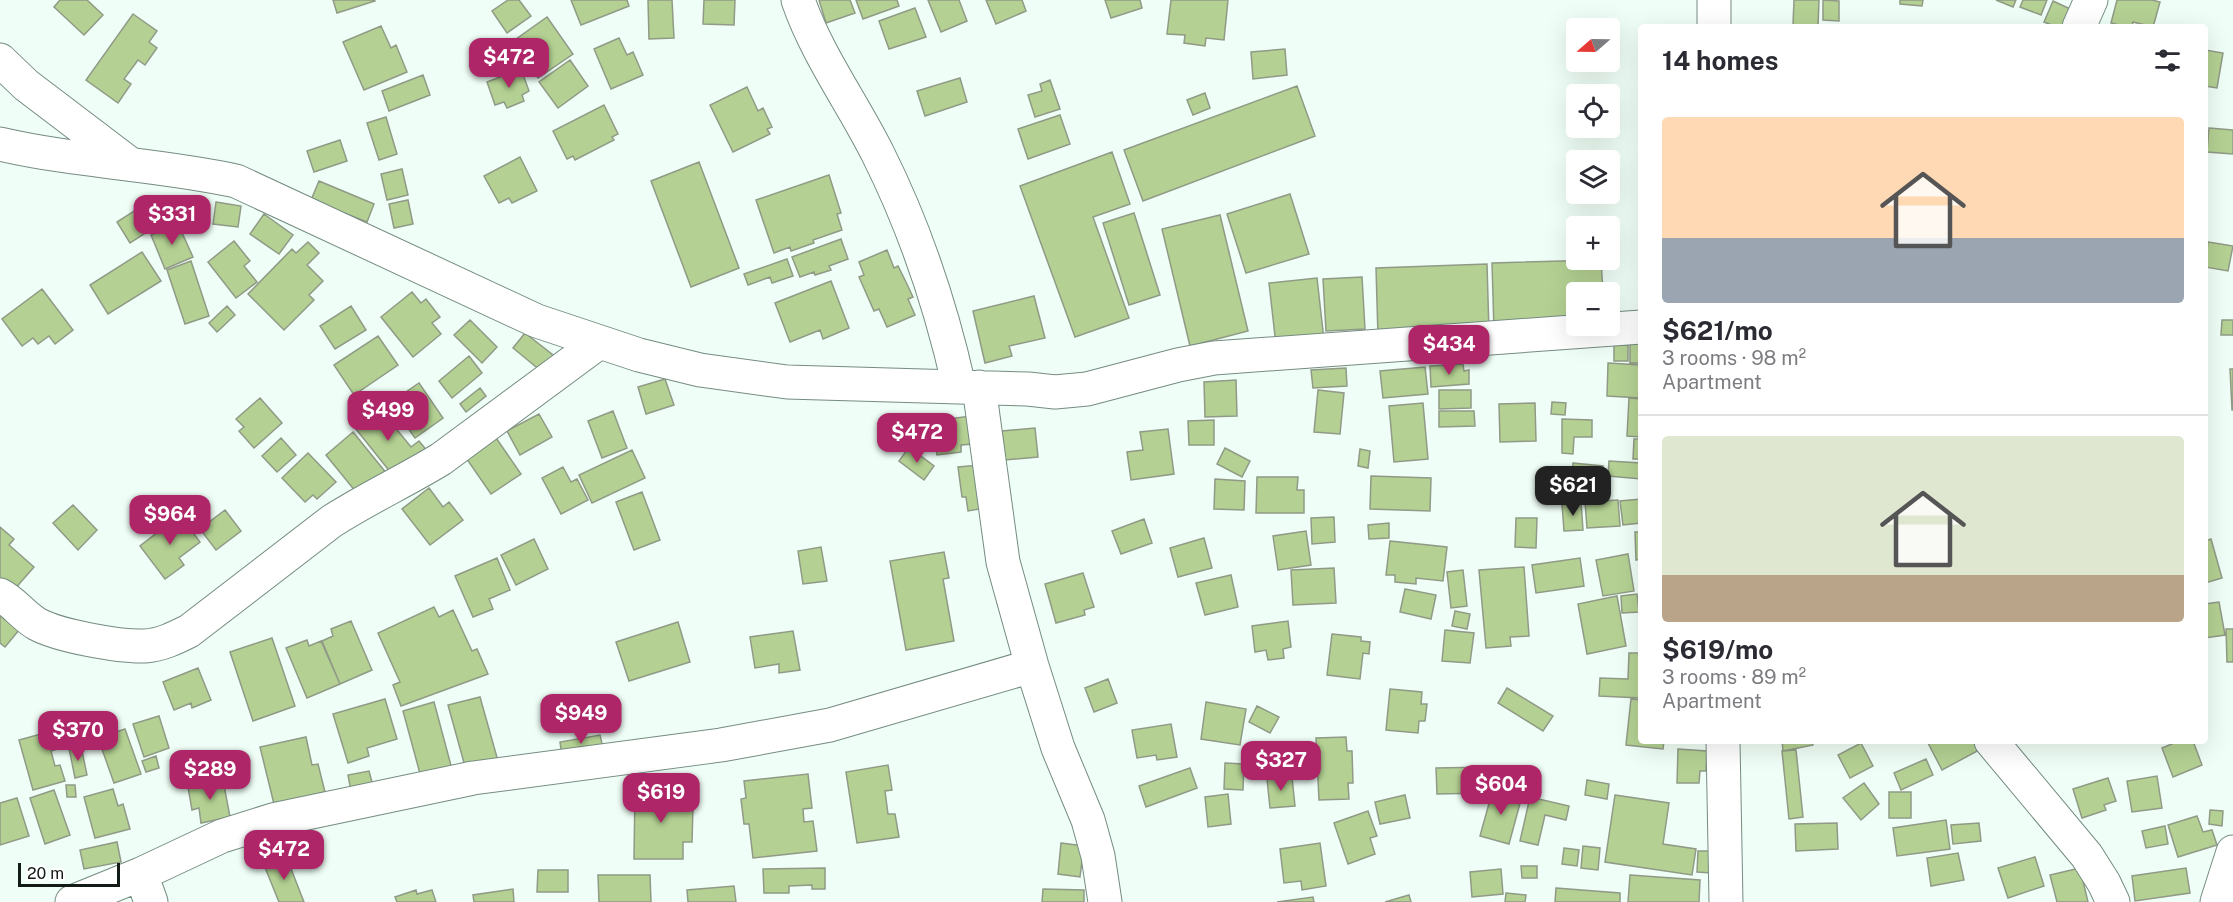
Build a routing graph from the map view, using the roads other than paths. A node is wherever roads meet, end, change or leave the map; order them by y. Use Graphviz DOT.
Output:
graph roads {
  1 [pos="798,0"];
  2 [pos="1714,0"];
  3 [pos="2091,0"];
  4 [pos="1714,24"];
  5 [pos="2080,24"];
  6 [pos="0,60"];
  7 [pos="0,144"];
  8 [pos="131,165"];
  9 [pos="1638,327"];
  10 [pos="598,343"];
  11 [pos="969,387"];
  12 [pos="0,596"];
  13 [pos="1032,666"];
  14 [pos="1723,744"];
  15 [pos="1994,744"];
  16 [pos="2233,852"];
  17 [pos="146,888"];
  18 [pos="72,902"];
  19 [pos="1105,902"];
  20 [pos="1726,902"];
  21 [pos="2113,902"];
  22 [pos="2217,902"];
  1 -- 11 [label="street"];
  2 -- 4 [label="street"];
  3 -- 5 [label="street"];
  6 -- 8 [label="street"];
  7 -- 8 [label="street"];
  8 -- 10 [label="street"];
  9 -- 11 [label="street"];
  10 -- 11 [label="street"];
  10 -- 12 [label="street"];
  11 -- 13 [label="street"];
  13 -- 17 [label="street"];
  13 -- 19 [label="street"];
  14 -- 20 [label="street"];
  15 -- 21 [label="street"];
  16 -- 22 [label="street"];
  17 -- 18 [label="street"];
}
